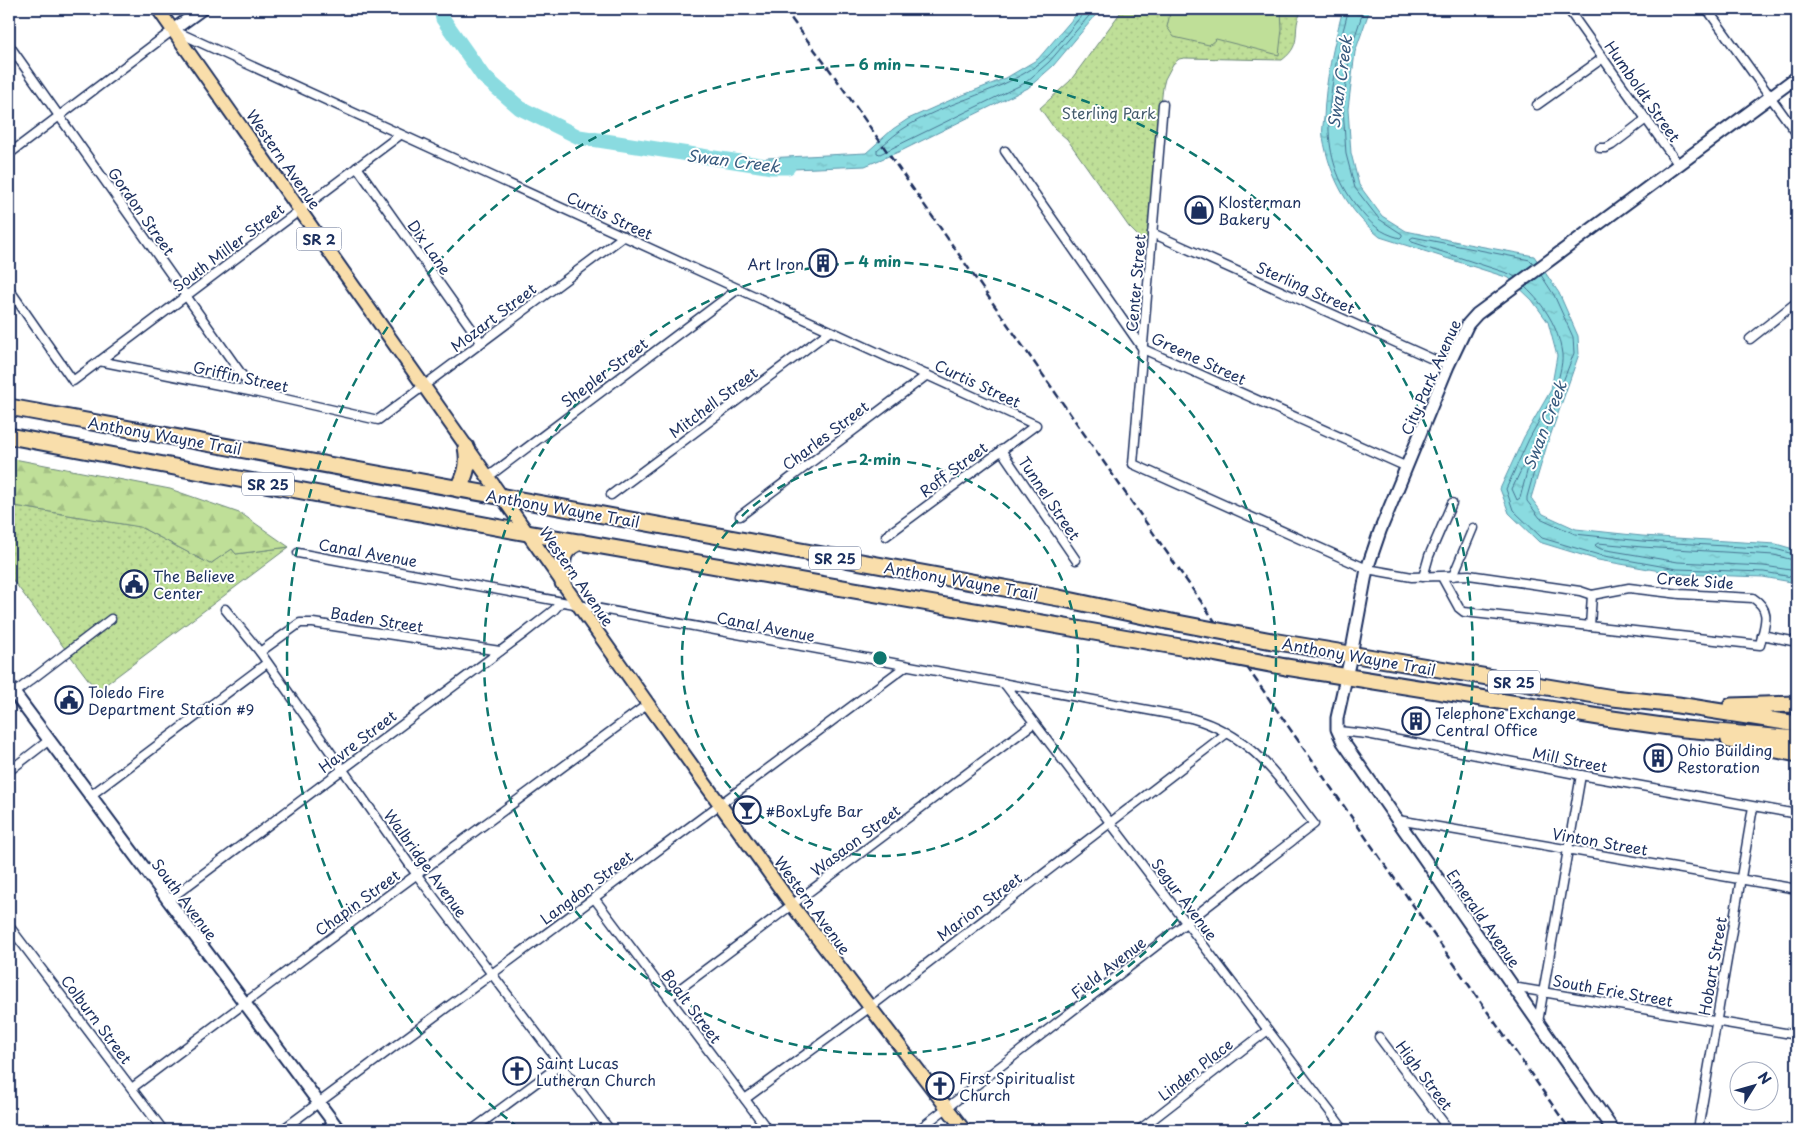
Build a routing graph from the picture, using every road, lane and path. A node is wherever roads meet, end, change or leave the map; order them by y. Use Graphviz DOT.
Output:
graph roads {
  1 [pos="158,9"];
  2 [pos="202,9"];
  3 [pos="1568,9"];
  4 [pos="1708,9"];
  5 [pos="173,30"];
  6 [pos="9,45"];
  7 [pos="1603,58"];
  8 [pos="1797,76"];
  9 [pos="1770,97"];
  10 [pos="1163,104"];
  11 [pos="1537,105"];
  12 [pos="58,116"];
  13 [pos="1646,119"];
  14 [pos="1797,134"];
  15 [pos="400,135"];
  16 [pos="1600,148"];
  17 [pos="1005,151"];
  18 [pos="9,154"];
  19 [pos="1678,164"];
  20 [pos="357,167"];
  21 [pos="300,210"];
  22 [pos="1152,233"];
  23 [pos="624,236"];
  24 [pos="9,289"];
  25 [pos="738,289"];
  26 [pos="186,296"];
  27 [pos="1797,302"];
  28 [pos="830,331"];
  29 [pos="1750,339"];
  30 [pos="481,342"];
  31 [pos="1143,349"];
  32 [pos="99,361"];
  33 [pos="1448,366"];
  34 [pos="927,375"];
  35 [pos="423,386"];
  36 [pos="254,392"];
  37 [pos="9,407"];
  38 [pos="378,420"];
  39 [pos="1036,425"];
  40 [pos="9,436"];
  41 [pos="466,447"];
  42 [pos="1001,450"];
  43 [pos="1406,467"];
  44 [pos="488,477"];
  45 [pos="458,489"];
  46 [pos="611,495"];
  47 [pos="502,497"];
  48 [pos="1452,503"];
  49 [pos="740,516"];
  50 [pos="1473,528"];
  51 [pos="526,533"];
  52 [pos="886,536"];
  53 [pos="581,542"];
  54 [pos="298,553"];
  55 [pos="1076,560"];
  56 [pos="1367,569"];
  57 [pos="1453,576"];
  58 [pos="1424,577"];
  59 [pos="1442,577"];
  60 [pos="563,583"];
  61 [pos="1592,595"];
  62 [pos="560,602"];
  63 [pos="578,605"];
  64 [pos="225,609"];
  65 [pos="111,619"];
  66 [pos="1590,626"];
  67 [pos="1762,635"];
  68 [pos="1797,642"];
  69 [pos="500,651"];
  70 [pos="260,652"];
  71 [pos="1351,655"];
  72 [pos="268,663"];
  73 [pos="906,666"];
  74 [pos="1346,676"];
  75 [pos="1004,683"];
  76 [pos="11,689"];
  77 [pos="648,704"];
  78 [pos="1797,704"];
  79 [pos="1678,705"];
  80 [pos="1034,723"];
  81 [pos="1797,724"];
  82 [pos="1337,726"];
  83 [pos="1684,729"];
  84 [pos="1227,733"];
  85 [pos="1797,739"];
  86 [pos="48,741"];
  87 [pos="1797,754"];
  88 [pos="342,769"];
  89 [pos="9,771"];
  90 [pos="1581,775"];
  91 [pos="90,796"];
  92 [pos="720,804"];
  93 [pos="1752,807"];
  94 [pos="1797,814"];
  95 [pos="1398,820"];
  96 [pos="1111,823"];
  97 [pos="1314,824"];
  98 [pos="1568,850"];
  99 [pos="417,875"];
  100 [pos="1741,879"];
  101 [pos="1797,889"];
  102 [pos="594,898"];
  103 [pos="168,901"];
  104 [pos="792,904"];
  105 [pos="1186,924"];
  106 [pos="9,926"];
  107 [pos="492,974"];
  108 [pos="1513,986"];
  109 [pos="1543,992"];
  110 [pos="669,997"];
  111 [pos="244,1003"];
  112 [pos="869,1008"];
  113 [pos="1538,1022"];
  114 [pos="1716,1022"];
  115 [pos="1268,1030"];
  116 [pos="1797,1036"];
  117 [pos="1379,1037"];
  118 [pos="560,1065"];
  119 [pos="132,1088"];
  120 [pos="745,1099"];
  121 [pos="318,1103"];
  122 [pos="947,1109"];
  123 [pos="163,1130"];
  124 [pos="282,1130"];
  125 [pos="338,1130"];
  126 [pos="472,1130"];
  127 [pos="610,1130"];
  128 [pos="768,1130"];
  129 [pos="918,1130"];
  130 [pos="964,1130"];
  131 [pos="1138,1130"];
  132 [pos="1344,1130"];
  133 [pos="1449,1130"];
  134 [pos="1613,1130"];
  135 [pos="1698,1130"];
  1 -- 5 [label="main road, Western Avenue / SR 2"];
  2 -- 5 [label="street"];
  3 -- 7 [label="street, Humboldt Street"];
  4 -- 9 [label="street"];
  5 -- 12 [label="street"];
  5 -- 15 [label="street, Curtis Street"];
  5 -- 21 [label="main road, Western Avenue / SR 2"];
  6 -- 12 [label="street, Gordon Street"];
  7 -- 11 [label="street"];
  7 -- 13 [label="street, Humboldt Street"];
  8 -- 9 [label="street, City Park Avenue"];
  9 -- 14 [label="street"];
  9 -- 19 [label="street, City Park Avenue"];
  10 -- 22 [label="street, Center Street"];
  12 -- 18 [label="street"];
  12 -- 26 [label="street, Gordon Street"];
  13 -- 16 [label="street"];
  13 -- 19 [label="street, Humboldt Street"];
  15 -- 20 [label="street, South Miller Street"];
  15 -- 23 [label="street, Curtis Street"];
  17 -- 31 [label="street, Greene Street"];
  19 -- 33 [label="street, City Park Avenue"];
  20 -- 21 [label="street, South Miller Street"];
  20 -- 30 [label="street, Dix Lane"];
  21 -- 26 [label="street, South Miller Street"];
  21 -- 35 [label="main road, Western Avenue / SR 2"];
  22 -- 31 [label="street, Center Street"];
  22 -- 33 [label="street, Sterling Street"];
  23 -- 25 [label="street, Curtis Street"];
  23 -- 30 [label="street, Mozart Street"];
  24 -- 32 [label="street, South Miller Street"];
  25 -- 28 [label="street, Curtis Street"];
  25 -- 44 [label="street, Shepler Street"];
  26 -- 32 [label="street, South Miller Street"];
  26 -- 36 [label="street, Gordon Street"];
  27 -- 29 [label="street"];
  28 -- 34 [label="street, Curtis Street"];
  28 -- 46 [label="street, Mitchell Street"];
  30 -- 35 [label="street, Mozart Street"];
  31 -- 43 [label="street, Greene Street"];
  31 -- 56 [label="street, Center Street"];
  32 -- 36 [label="street, Griffin Street"];
  33 -- 43 [label="street, City Park Avenue"];
  34 -- 39 [label="street, Curtis Street"];
  34 -- 49 [label="street, Charles Street"];
  35 -- 38 [label="street, Mozart Street"];
  35 -- 41 [label="main road, Western Avenue / SR 2"];
  36 -- 38 [label="street, Griffin Street"];
  37 -- 45 [label="highway, Anthony Wayne Trail / SR 25"];
  39 -- 42 [label="street, Roff Street"];
  40 -- 51 [label="highway, Anthony Wayne Trail / SR 25"];
  41 -- 44 [label="main road, Western Avenue / SR 2"];
  41 -- 45 [label="highway"];
  42 -- 52 [label="street, Roff Street"];
  42 -- 55 [label="street, Tunnel Street"];
  43 -- 56 [label="street, City Park Avenue"];
  44 -- 47 [label="main road, Western Avenue / SR 2"];
  45 -- 47 [label="highway, Anthony Wayne Trail / SR 25"];
  47 -- 51 [label="main road, Western Avenue / SR 2"];
  47 -- 71 [label="highway, Anthony Wayne Trail / SR 25, bridge"];
  48 -- 58 [label="street"];
  50 -- 57 [label="street"];
  51 -- 53 [label="highway, Anthony Wayne Trail / SR 25"];
  51 -- 60 [label="main road, Western Avenue / SR 2"];
  53 -- 60 [label="highway"];
  53 -- 74 [label="highway, Anthony Wayne Trail / SR 25, bridge"];
  54 -- 62 [label="street, Canal Avenue"];
  56 -- 58 [label="street, Creek Side"];
  56 -- 71 [label="street, City Park Avenue"];
  57 -- 59 [label="street, Creek Side"];
  57 -- 61 [label="street, Creek Side"];
  58 -- 59 [label="street, Creek Side"];
  59 -- 66 [label="street"];
  60 -- 63 [label="main road, Western Avenue / SR 2"];
  61 -- 66 [label="street"];
  61 -- 67 [label="street, Creek Side"];
  62 -- 63 [label="street, Canal Avenue"];
  62 -- 69 [label="street, Havre Street"];
  63 -- 73 [label="street, Canal Avenue"];
  63 -- 77 [label="main road, Western Avenue / SR 2"];
  64 -- 70 [label="street, Walbridge Avenue"];
  65 -- 76 [label="street"];
  66 -- 67 [label="street"];
  67 -- 68 [label="street"];
  69 -- 70 [label="street, Baden Street"];
  69 -- 88 [label="street, Havre Street"];
  70 -- 72 [label="street, Walbridge Avenue"];
  71 -- 74 [label="street, City Park Avenue"];
  71 -- 79 [label="highway, Anthony Wayne Trail / SR 25"];
  72 -- 88 [label="street, Walbridge Avenue"];
  72 -- 91 [label="street"];
  73 -- 75 [label="street, Canal Avenue"];
  73 -- 92 [label="street, Langdon Street"];
  74 -- 82 [label="street, City Park Avenue"];
  74 -- 83 [label="highway, Anthony Wayne Trail / SR 25"];
  75 -- 80 [label="street, Segur Avenue"];
  75 -- 84 [label="street, Canal Avenue"];
  76 -- 86 [label="street, South Avenue"];
  77 -- 92 [label="main road, Western Avenue / SR 2"];
  77 -- 99 [label="street, Chapin Street"];
  78 -- 79 [label="highway"];
  79 -- 81 [label="highway, Anthony Wayne Trail / SR 25"];
  80 -- 96 [label="street, Segur Avenue"];
  80 -- 104 [label="street, Wasaon Street"];
  82 -- 90 [label="street, Mill Street"];
  82 -- 95 [label="street, Emerald Avenue"];
  83 -- 85 [label="highway, Anthony Wayne Trail / SR 25"];
  83 -- 87 [label="highway"];
  84 -- 96 [label="street, Marion Street"];
  84 -- 97 [label="street, Canal Avenue"];
  86 -- 89 [label="street"];
  86 -- 91 [label="street, South Avenue"];
  88 -- 99 [label="street, Walbridge Avenue"];
  88 -- 103 [label="street, Havre Street"];
  90 -- 93 [label="street, Mill Street"];
  90 -- 98 [label="street"];
  91 -- 103 [label="street, South Avenue"];
  92 -- 102 [label="street, Langdon Street"];
  92 -- 104 [label="main road, Western Avenue / SR 2"];
  93 -- 94 [label="street, Mill Street"];
  93 -- 100 [label="street, Hobart Street"];
  95 -- 98 [label="street, Vinton Street"];
  95 -- 108 [label="street, Emerald Avenue"];
  96 -- 105 [label="street, Segur Avenue"];
  96 -- 112 [label="street, Marion Street"];
  97 -- 105 [label="street, Field Avenue"];
  98 -- 100 [label="street, Vinton Street"];
  98 -- 109 [label="street"];
  99 -- 107 [label="street, Walbridge Avenue"];
  99 -- 111 [label="street, Chapin Street"];
  100 -- 101 [label="street, Vinton Street"];
  100 -- 114 [label="street, Hobart Street"];
  102 -- 107 [label="street, Langdon Street"];
  102 -- 110 [label="street, Boalt Street"];
  103 -- 111 [label="street, South Avenue"];
  104 -- 110 [label="street, Wasaon Street"];
  104 -- 112 [label="main road, Western Avenue / SR 2"];
  105 -- 115 [label="street, Segur Avenue"];
  105 -- 122 [label="street, Field Avenue"];
  106 -- 119 [label="street, Colburn Street"];
  107 -- 118 [label="street, Walbridge Avenue"];
  107 -- 121 [label="street, Langdon Street"];
  108 -- 109 [label="street, South Erie Street"];
  108 -- 113 [label="street, Emerald Avenue"];
  109 -- 113 [label="street"];
  109 -- 114 [label="street, South Erie Street"];
  110 -- 120 [label="street, Boalt Street"];
  111 -- 119 [label="street, Chapin Street"];
  111 -- 121 [label="street, South Avenue"];
  112 -- 120 [label="street, Marion Street"];
  112 -- 122 [label="main road, Western Avenue / SR 2"];
  113 -- 134 [label="street, Emerald Avenue"];
  114 -- 116 [label="street, South Erie Street"];
  114 -- 135 [label="street, Hobart Street"];
  115 -- 131 [label="street, Linden Place"];
  115 -- 132 [label="street, Segur Avenue"];
  117 -- 133 [label="street, High Street"];
  118 -- 126 [label="street"];
  118 -- 127 [label="street, Walbridge Avenue"];
  119 -- 123 [label="street, Colburn Street"];
  120 -- 128 [label="street, Boalt Street"];
  121 -- 124 [label="street, Langdon Street"];
  121 -- 125 [label="street, South Avenue"];
  122 -- 129 [label="street, Field Avenue"];
  122 -- 130 [label="main road, Western Avenue / SR 2"];
}
